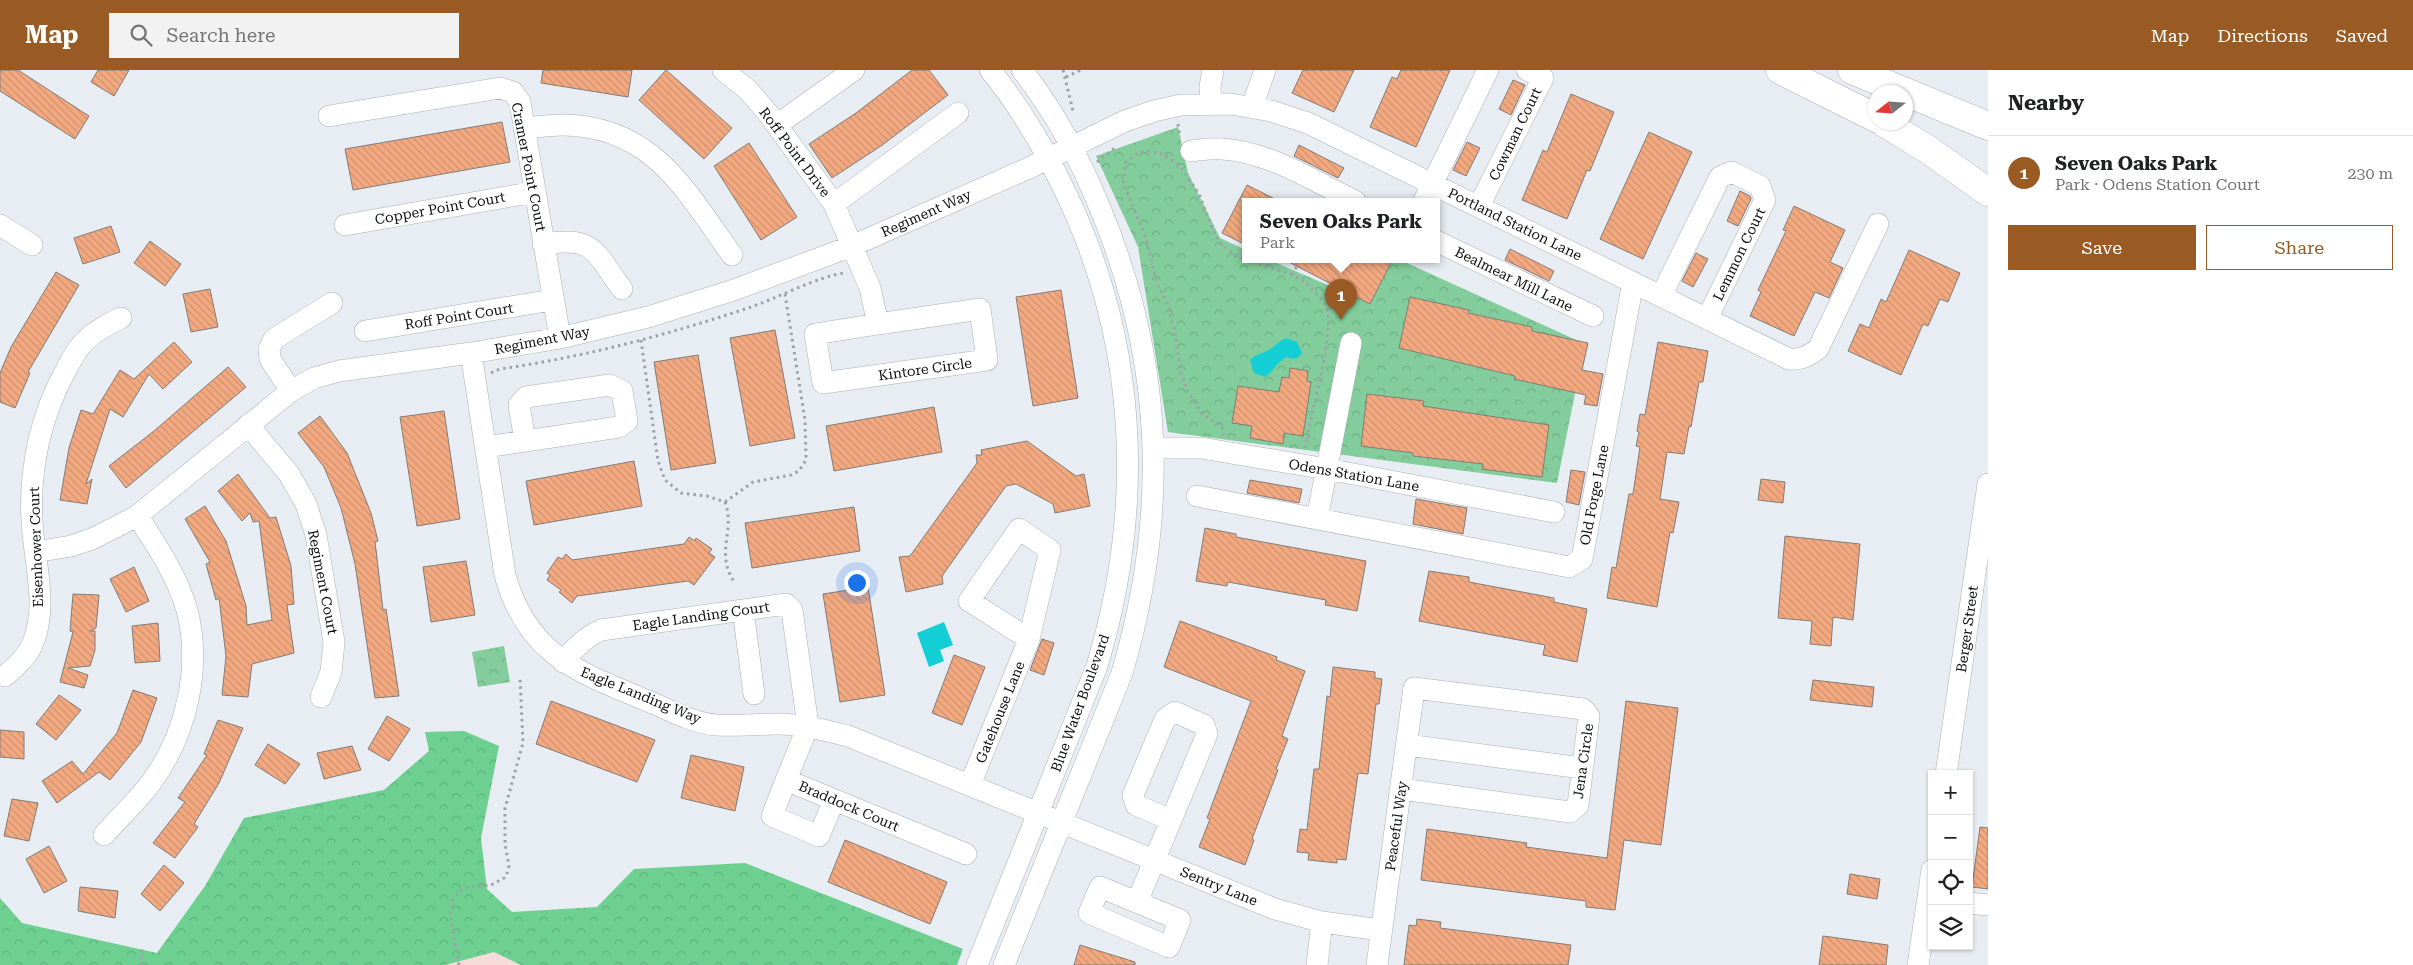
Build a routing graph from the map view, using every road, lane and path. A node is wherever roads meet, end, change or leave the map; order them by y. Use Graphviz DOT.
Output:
graph roads {
  1 [pos="723,70"];
  2 [pos="854,70"];
  3 [pos="990,70"];
  4 [pos="1022,70"];
  5 [pos="1063,70"];
  6 [pos="1081,70"];
  7 [pos="1213,70"];
  8 [pos="1265,70"];
  9 [pos="1488,70"];
  10 [pos="1527,70"];
  11 [pos="1780,70"];
  12 [pos="1852,70"];
  13 [pos="1066,77"];
  14 [pos="1211,105"];
  15 [pos="1252,107"];
  16 [pos="958,113"];
  17 [pos="1868,114"];
  18 [pos="1074,115"];
  19 [pos="330,116"];
  20 [pos="1170,125"];
  21 [pos="777,126"];
  22 [pos="1988,126"];
  23 [pos="524,128"];
  24 [pos="1897,130"];
  25 [pos="1118,145"];
  26 [pos="1072,148"];
  27 [pos="1186,154"];
  28 [pos="1048,159"];
  29 [pos="1096,163"];
  30 [pos="1189,179"];
  31 [pos="535,192"];
  32 [pos="1988,192"];
  33 [pos="1429,193"];
  34 [pos="1349,198"];
  35 [pos="834,204"];
  36 [pos="1479,206"];
  37 [pos="1878,224"];
  38 [pos="0,225"];
  39 [pos="345,225"];
  40 [pos="1440,243"];
  41 [pos="543,244"];
  42 [pos="32,245"];
  43 [pos="852,246"];
  44 [pos="732,254"];
  45 [pos="1242,258"];
  46 [pos="1256,263"];
  47 [pos="1296,266"];
  48 [pos="1292,275"];
  49 [pos="1633,282"];
  50 [pos="622,289"];
  51 [pos="1339,290"];
  52 [pos="785,294"];
  53 [pos="1661,296"];
  54 [pos="552,300"];
  55 [pos="332,303"];
  56 [pos="1327,309"];
  57 [pos="1592,316"];
  58 [pos="121,318"];
  59 [pos="1708,319"];
  60 [pos="878,324"];
  61 [pos="365,331"];
  62 [pos="560,338"];
  63 [pos="641,340"];
  64 [pos="1351,343"];
  65 [pos="471,354"];
  66 [pos="291,391"];
  67 [pos="248,425"];
  68 [pos="1308,436"];
  69 [pos="1223,438"];
  70 [pos="525,441"];
  71 [pos="1306,443"];
  72 [pos="1321,444"];
  73 [pos="486,448"];
  74 [pos="1153,448"];
  75 [pos="1327,469"];
  76 [pos="1988,484"];
  77 [pos="1197,496"];
  78 [pos="725,502"];
  79 [pos="1554,512"];
  80 [pos="137,516"];
  81 [pos="1317,519"];
  82 [pos="35,552"];
  83 [pos="735,583"];
  84 [pos="743,610"];
  85 [pos="1029,639"];
  86 [pos="563,662"];
  87 [pos="5,676"];
  88 [pos="520,678"];
  89 [pos="1414,688"];
  90 [pos="754,694"];
  91 [pos="321,697"];
  92 [pos="808,726"];
  93 [pos="1407,745"];
  94 [pos="1582,768"];
  95 [pos="1947,770"];
  96 [pos="786,780"];
  97 [pos="970,785"];
  98 [pos="1401,789"];
  99 [pos="834,800"];
  100 [pos="1039,813"];
  101 [pos="1171,820"];
  102 [pos="1063,822"];
  103 [pos="104,834"];
  104 [pos="966,854"];
  105 [pos="1155,860"];
  106 [pos="1137,902"];
  107 [pos="1973,903"];
  108 [pos="1929,905"];
  109 [pos="1988,905"];
  110 [pos="1322,922"];
  111 [pos="1382,930"];
  112 [pos="142,949"];
  113 [pos="141,965"];
  114 [pos="460,965"];
  115 [pos="977,965"];
  116 [pos="1004,965"];
  117 [pos="1317,965"];
  118 [pos="1377,965"];
  119 [pos="1918,965"];
  1 -- 21 [label="street, Roff Point Drive"];
  2 -- 21 [label="street"];
  3 -- 28 [label="street, Blue Water Boulevard"];
  4 -- 26 [label="street, Blue Water Boulevard"];
  5 -- 13 [label="path"];
  6 -- 13 [label="path"];
  7 -- 14 [label="street"];
  8 -- 15 [label="street"];
  9 -- 33 [label="street"];
  10 -- 36 [label="street, Cowman Court"];
  11 -- 17 [label="highway"];
  12 -- 22 [label="highway"];
  13 -- 18 [label="path"];
  14 -- 15 [label="street, Portland Station Lane"];
  14 -- 26 [label="street, Portland Station Lane"];
  15 -- 33 [label="street, Portland Station Lane"];
  16 -- 35 [label="street"];
  19 -- 23 [label="street, Cramer Point Court"];
  20 -- 27 [label="path"];
  21 -- 35 [label="street, Roff Point Drive"];
  23 -- 31 [label="street, Cramer Point Court"];
  23 -- 44 [label="street"];
  24 -- 32 [label="highway"];
  25 -- 29 [label="path"];
  26 -- 28 [label="street, Regiment Way"];
  26 -- 74 [label="street, Blue Water Boulevard"];
  27 -- 30 [label="path"];
  27 -- 34 [label="street"];
  28 -- 43 [label="street, Regiment Way"];
  28 -- 100 [label="street, Blue Water Boulevard"];
  30 -- 45 [label="path"];
  30 -- 69 [label="path"];
  31 -- 39 [label="street, Copper Point Court"];
  31 -- 41 [label="street, Cramer Point Court"];
  33 -- 36 [label="street, Portland Station Lane"];
  35 -- 43 [label="street, Roff Point Drive"];
  36 -- 49 [label="street, Portland Station Lane"];
  37 -- 59 [label="street, Portland Station Lane"];
  38 -- 42 [label="street"];
  40 -- 57 [label="street, Bealmear Mill Lane"];
  41 -- 50 [label="street"];
  41 -- 54 [label="street, Cramer Point Court"];
  43 -- 60 [label="street"];
  43 -- 62 [label="street, Regiment Way"];
  46 -- 48 [label="path"];
  47 -- 48 [label="path"];
  48 -- 56 [label="path"];
  49 -- 53 [label="street, Portland Station Lane"];
  49 -- 81 [label="street, Old Forge Lane"];
  51 -- 56 [label="path"];
  52 -- 78 [label="path"];
  53 -- 59 [label="street, Portland Station Lane"];
  53 -- 59 [label="street, Lemmon Court"];
  54 -- 61 [label="street, Roff Point Court"];
  54 -- 62 [label="street, Cramer Point Court"];
  55 -- 66 [label="street"];
  56 -- 68 [label="path"];
  58 -- 82 [label="street, Eisenhower Court"];
  60 -- 60 [label="street, Kintore Circle"];
  62 -- 65 [label="street, Regiment Way"];
  63 -- 78 [label="path"];
  64 -- 75 [label="street"];
  65 -- 66 [label="street, Regiment Way"];
  65 -- 73 [label="street, Eagle Landing Way"];
  66 -- 67 [label="street, Regiment Way"];
  67 -- 80 [label="street, Regiment Way"];
  67 -- 91 [label="street, Regiment Court"];
  68 -- 71 [label="path"];
  68 -- 72 [label="path"];
  70 -- 70 [label="street"];
  70 -- 73 [label="street"];
  73 -- 86 [label="street, Eagle Landing Way"];
  74 -- 75 [label="street, Odens Station Lane"];
  74 -- 102 [label="street, Blue Water Boulevard"];
  75 -- 79 [label="street, Odens Station Lane"];
  75 -- 81 [label="street"];
  76 -- 95 [label="street, Berger Street"];
  77 -- 81 [label="street, Old Forge Lane"];
  78 -- 83 [label="path"];
  80 -- 82 [label="street, Regiment Way"];
  80 -- 103 [label="street"];
  82 -- 87 [label="street, Eisenhower Court"];
  84 -- 86 [label="street, Eagle Landing Court"];
  84 -- 90 [label="street"];
  84 -- 92 [label="street, Eagle Landing Court"];
  85 -- 85 [label="street, Gatehouse Lane"];
  85 -- 97 [label="street, Gatehouse Lane"];
  86 -- 92 [label="street, Eagle Landing Way"];
  88 -- 114 [label="path"];
  89 -- 93 [label="street, Peaceful Way"];
  89 -- 94 [label="street, Jena Circle"];
  92 -- 96 [label="street, Braddock Court"];
  92 -- 97 [label="street, Eagle Landing Way"];
  93 -- 94 [label="street"];
  93 -- 98 [label="street, Peaceful Way"];
  94 -- 98 [label="street, Jena Circle"];
  96 -- 99 [label="street, Braddock Court"];
  96 -- 99 [label="street"];
  97 -- 100 [label="street, Eagle Landing Way"];
  98 -- 111 [label="street, Peaceful Way"];
  99 -- 104 [label="street, Braddock Court"];
  100 -- 102 [label="street, Eagle Landing Way"];
  100 -- 115 [label="street, Blue Water Boulevard"];
  101 -- 101 [label="street"];
  101 -- 105 [label="street"];
  102 -- 105 [label="street, Sentry Lane"];
  102 -- 116 [label="street, Blue Water Boulevard"];
  105 -- 106 [label="street"];
  105 -- 110 [label="street, Sentry Lane"];
  107 -- 109 [label="street"];
  108 -- 119 [label="street"];
  110 -- 111 [label="street, Sentry Lane"];
  110 -- 117 [label="street"];
  111 -- 118 [label="street, Peaceful Way"];
  112 -- 113 [label="path"];
}
